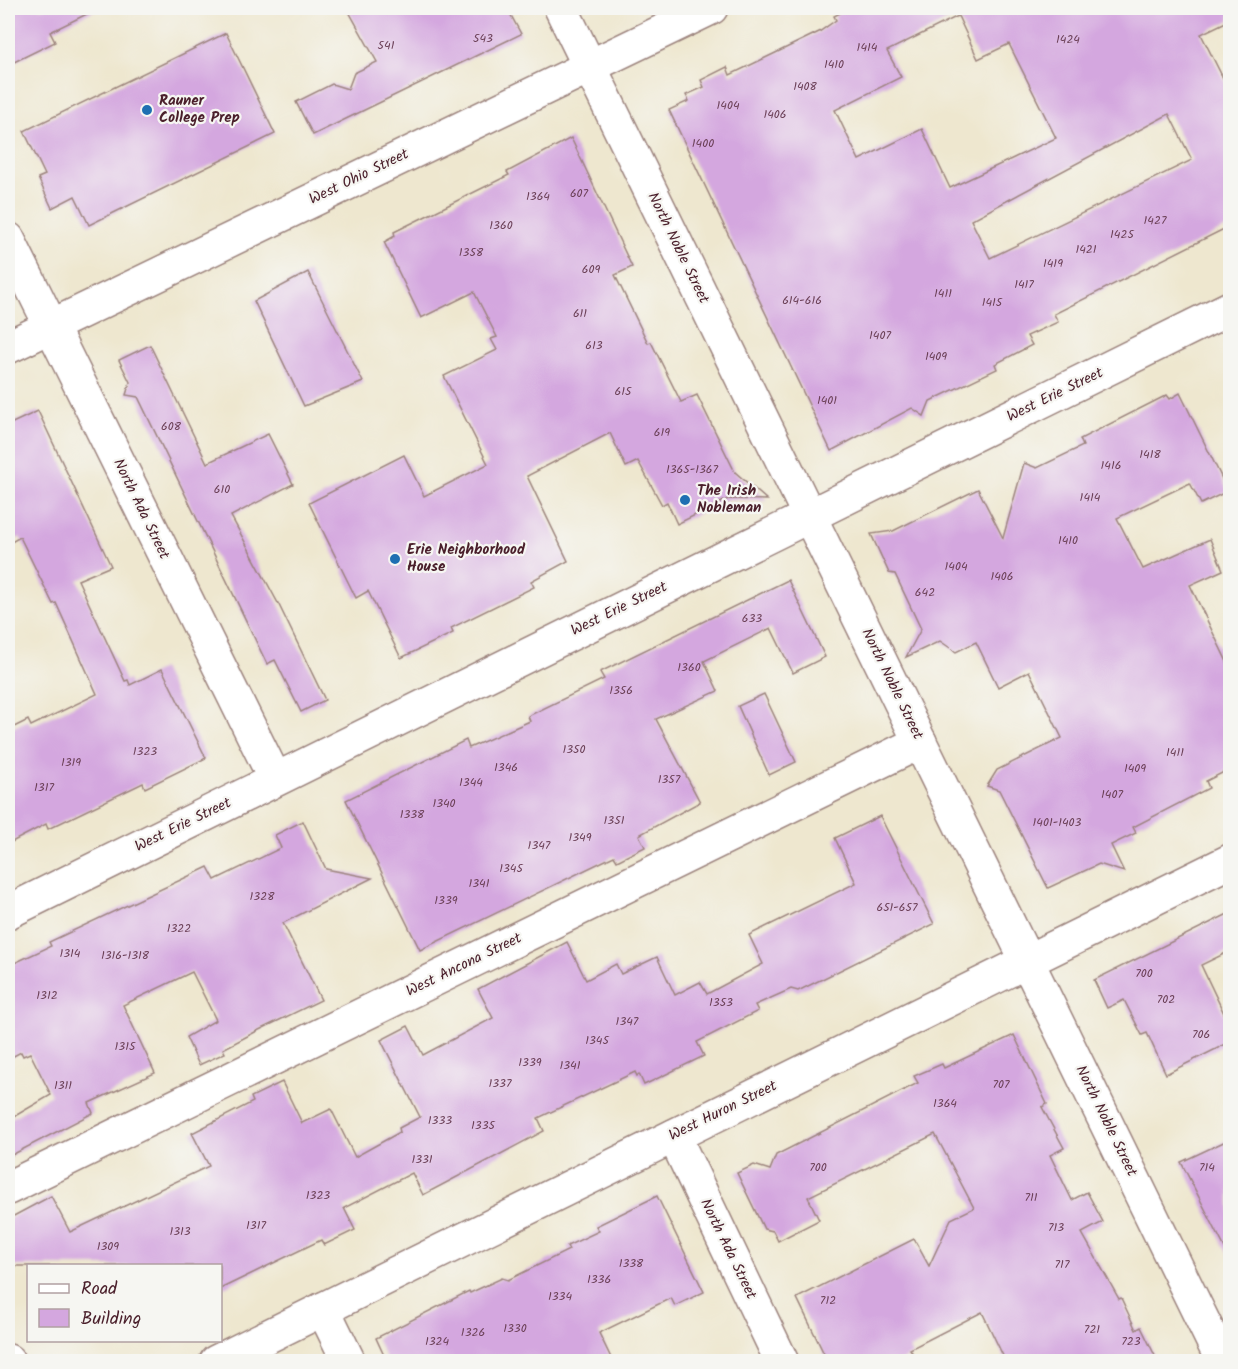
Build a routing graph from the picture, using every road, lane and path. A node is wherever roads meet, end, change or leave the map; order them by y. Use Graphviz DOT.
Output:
graph roads {
  1 [pos="561,8"];
  2 [pos="711,8"];
  3 [pos="589,66"];
  4 [pos="8,239"];
  5 [pos="1230,308"];
  6 [pos="51,326"];
  7 [pos="8,347"];
  8 [pos="810,514"];
  9 [pos="920,742"];
  10 [pos="275,779"];
  11 [pos="1230,861"];
  12 [pos="8,912"];
  13 [pos="1028,961"];
  14 [pos="674,1136"];
  15 [pos="8,1188"];
  16 [pos="323,1309"];
  17 [pos="216,1362"];
  18 [pos="349,1362"];
  19 [pos="782,1362"];
  20 [pos="1223,1362"];
  1 -- 3 [label="street, North Noble Street"];
  2 -- 3 [label="street, West Ohio Street"];
  3 -- 6 [label="street, West Ohio Street"];
  3 -- 8 [label="street, North Noble Street"];
  4 -- 6 [label="street, North Ada Street"];
  5 -- 8 [label="street, West Erie Street"];
  6 -- 7 [label="street, West Ohio Street"];
  6 -- 10 [label="street, North Ada Street"];
  8 -- 9 [label="street, North Noble Street"];
  8 -- 10 [label="street, West Erie Street"];
  9 -- 13 [label="street, North Noble Street"];
  9 -- 15 [label="street, West Ancona Street"];
  10 -- 12 [label="street, West Erie Street"];
  11 -- 13 [label="street, West Huron Street"];
  13 -- 14 [label="street, West Huron Street"];
  13 -- 20 [label="street, North Noble Street"];
  14 -- 16 [label="street, West Huron Street"];
  14 -- 19 [label="street, North Ada Street"];
  16 -- 17 [label="street, West Huron Street"];
  16 -- 18 [label="street"];
}
